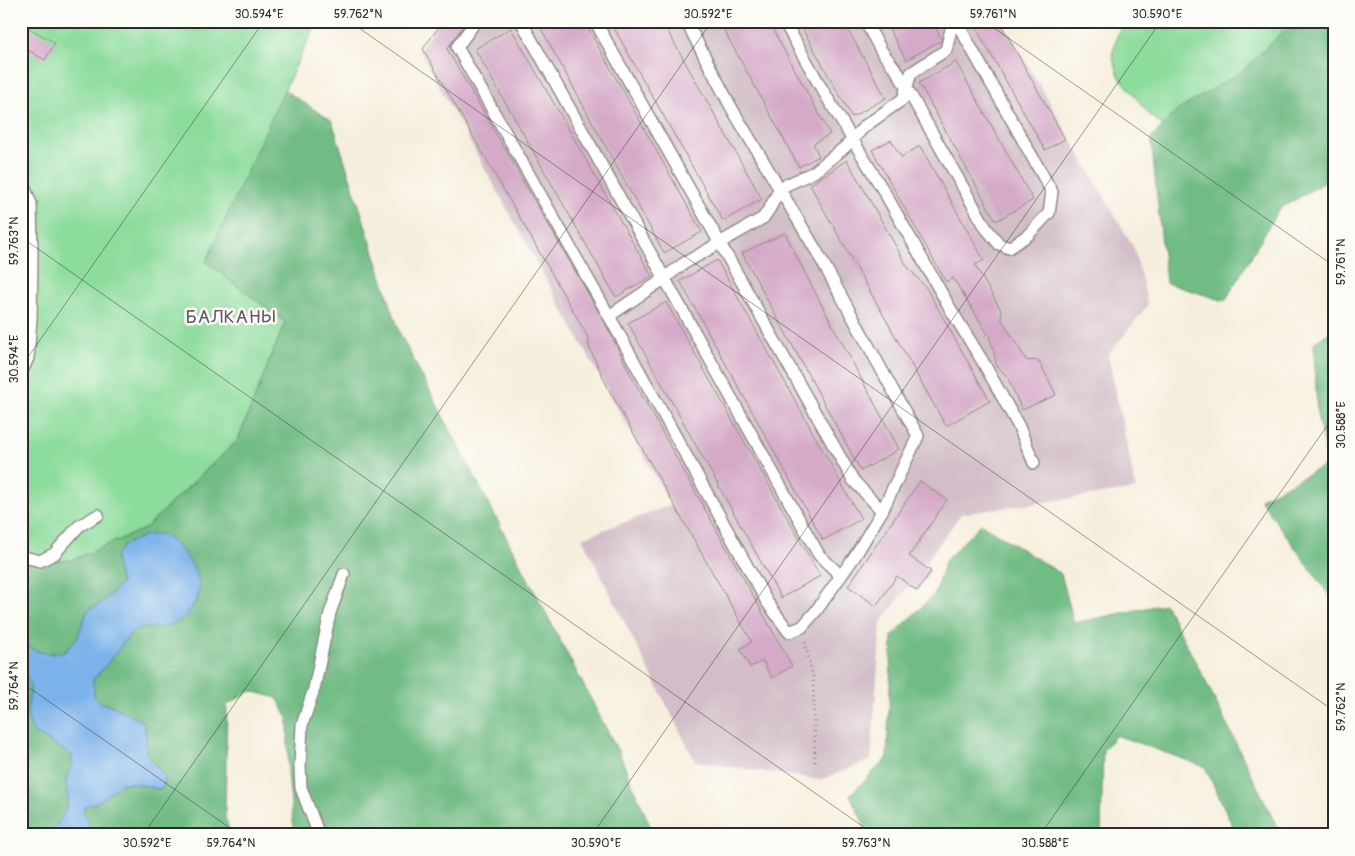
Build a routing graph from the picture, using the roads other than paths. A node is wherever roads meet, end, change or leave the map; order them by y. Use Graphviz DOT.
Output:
graph roads {
  1 [pos="476,21"];
  2 [pos="521,21"];
  3 [pos="595,21"];
  4 [pos="686,21"];
  5 [pos="784,21"];
  6 [pos="865,21"];
  7 [pos="954,21"];
  8 [pos="907,87"];
  9 [pos="852,139"];
  10 [pos="21,178"];
  11 [pos="780,188"];
  12 [pos="720,243"];
  13 [pos="664,279"];
  14 [pos="609,316"];
  15 [pos="21,373"];
  16 [pos="1034,462"];
  17 [pos="882,511"];
  18 [pos="98,515"];
  19 [pos="21,556"];
  20 [pos="344,574"];
  21 [pos="841,576"];
  22 [pos="319,835"];
  1 -- 14 [label="lane"];
  2 -- 13 [label="lane"];
  3 -- 12 [label="lane"];
  4 -- 11 [label="lane"];
  5 -- 9 [label="lane"];
  6 -- 8 [label="lane"];
  7 -- 8 [label="lane"];
  7 -- 8 [label="lane"];
  8 -- 9 [label="lane"];
  9 -- 11 [label="lane"];
  9 -- 16 [label="lane"];
  10 -- 15 [label="lane"];
  11 -- 12 [label="lane"];
  11 -- 17 [label="lane"];
  12 -- 13 [label="lane"];
  12 -- 17 [label="lane"];
  13 -- 14 [label="lane"];
  13 -- 21 [label="lane"];
  14 -- 21 [label="lane"];
  17 -- 21 [label="lane"];
  18 -- 19 [label="lane"];
  20 -- 22 [label="lane"];
}
